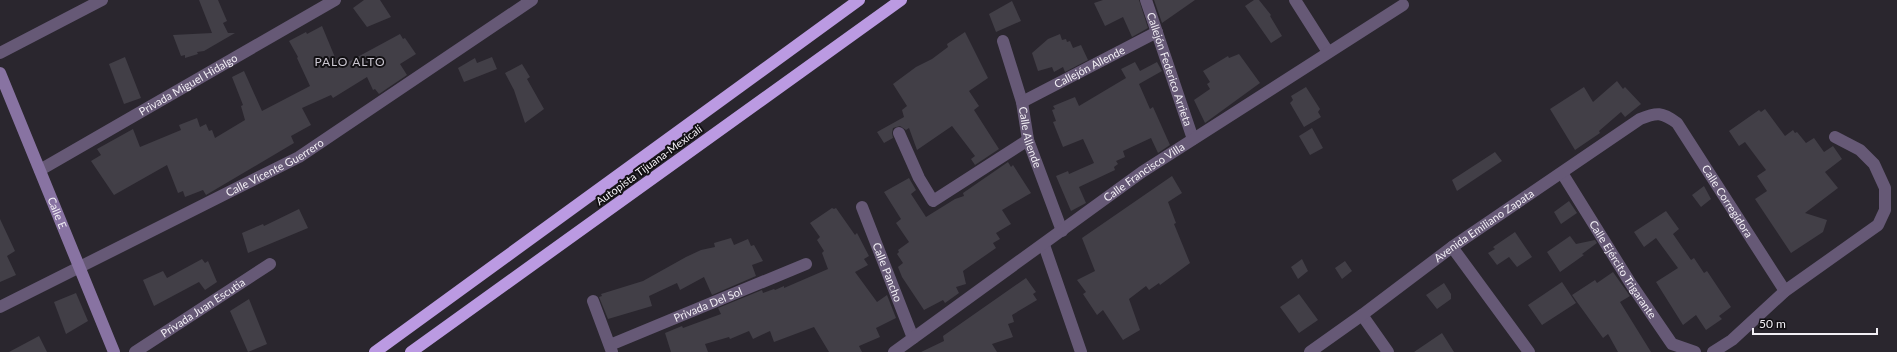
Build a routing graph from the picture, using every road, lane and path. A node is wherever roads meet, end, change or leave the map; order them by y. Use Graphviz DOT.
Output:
graph roads {
  1 [pos="102,0"];
  2 [pos="335,0"];
  3 [pos="532,0"];
  4 [pos="859,0"];
  5 [pos="901,0"];
  6 [pos="1146,0"];
  7 [pos="1295,0"];
  8 [pos="1403,5"];
  9 [pos="1157,32"];
  10 [pos="1002,41"];
  11 [pos="1328,52"];
  12 [pos="0,53"];
  13 [pos="0,73"];
  14 [pos="1022,102"];
  15 [pos="1666,114"];
  16 [pos="899,133"];
  17 [pos="1835,137"];
  18 [pos="1193,139"];
  19 [pos="1028,140"];
  20 [pos="40,170"];
  21 [pos="1562,173"];
  22 [pos="862,207"];
  23 [pos="1062,231"];
  24 [pos="1044,245"];
  25 [pos="1452,247"];
  26 [pos="270,264"];
  27 [pos="806,264"];
  28 [pos="79,267"];
  29 [pos="1785,291"];
  30 [pos="593,301"];
  31 [pos="0,307"];
  32 [pos="1362,315"];
  33 [pos="912,338"];
  34 [pos="611,349"];
  35 [pos="114,352"];
  36 [pos="135,352"];
  37 [pos="375,352"];
  38 [pos="411,352"];
  39 [pos="894,352"];
  40 [pos="1081,352"];
  41 [pos="1310,352"];
  42 [pos="1388,352"];
  43 [pos="1529,352"];
  44 [pos="1695,352"];
  45 [pos="1713,352"];
  1 -- 12 [label="street"];
  2 -- 20 [label="street, Privada Miguel Hidalgo"];
  3 -- 28 [label="street, Calle Vicente Guerrero"];
  4 -- 37 [label="highway, Autopista Tijuana-Mexicali"];
  5 -- 38 [label="highway, Autopista Tijuana-Mexicali"];
  6 -- 9 [label="street, Callejón Federico Arrieta"];
  7 -- 11 [label="street"];
  8 -- 11 [label="street, Calle Francisco Villa"];
  9 -- 14 [label="street, Callejón Allende"];
  9 -- 18 [label="street, Callejón Federico Arrieta"];
  10 -- 14 [label="street, Calle Allende"];
  11 -- 18 [label="street, Calle Francisco Villa"];
  13 -- 20 [label="main road, Calle E"];
  14 -- 19 [label="street, Calle Allende"];
  15 -- 21 [label="street, Avenida Emiliano Zapata"];
  15 -- 29 [label="street, Calle Corregidora"];
  16 -- 19 [label="street"];
  17 -- 29 [label="street"];
  18 -- 23 [label="street, Calle Francisco Villa"];
  19 -- 23 [label="street, Calle Allende"];
  20 -- 28 [label="main road, Calle E"];
  21 -- 25 [label="street, Avenida Emiliano Zapata"];
  21 -- 44 [label="street, Calle Ejército Trigarante"];
  22 -- 33 [label="street, Calle Pancho"];
  23 -- 24 [label="street, Calle Francisco Villa"];
  24 -- 33 [label="street, Calle Francisco Villa"];
  24 -- 40 [label="street"];
  25 -- 32 [label="street, Avenida Emiliano Zapata"];
  25 -- 43 [label="street"];
  26 -- 36 [label="street, Privada Juan Escutia"];
  27 -- 34 [label="street, Privada Del Sol"];
  28 -- 31 [label="street, Calle Vicente Guerrero"];
  28 -- 35 [label="main road, Calle E"];
  29 -- 45 [label="street"];
  30 -- 34 [label="street"];
  32 -- 41 [label="street, Avenida Emiliano Zapata"];
  32 -- 42 [label="street"];
  33 -- 39 [label="street, Calle Francisco Villa"];
}
